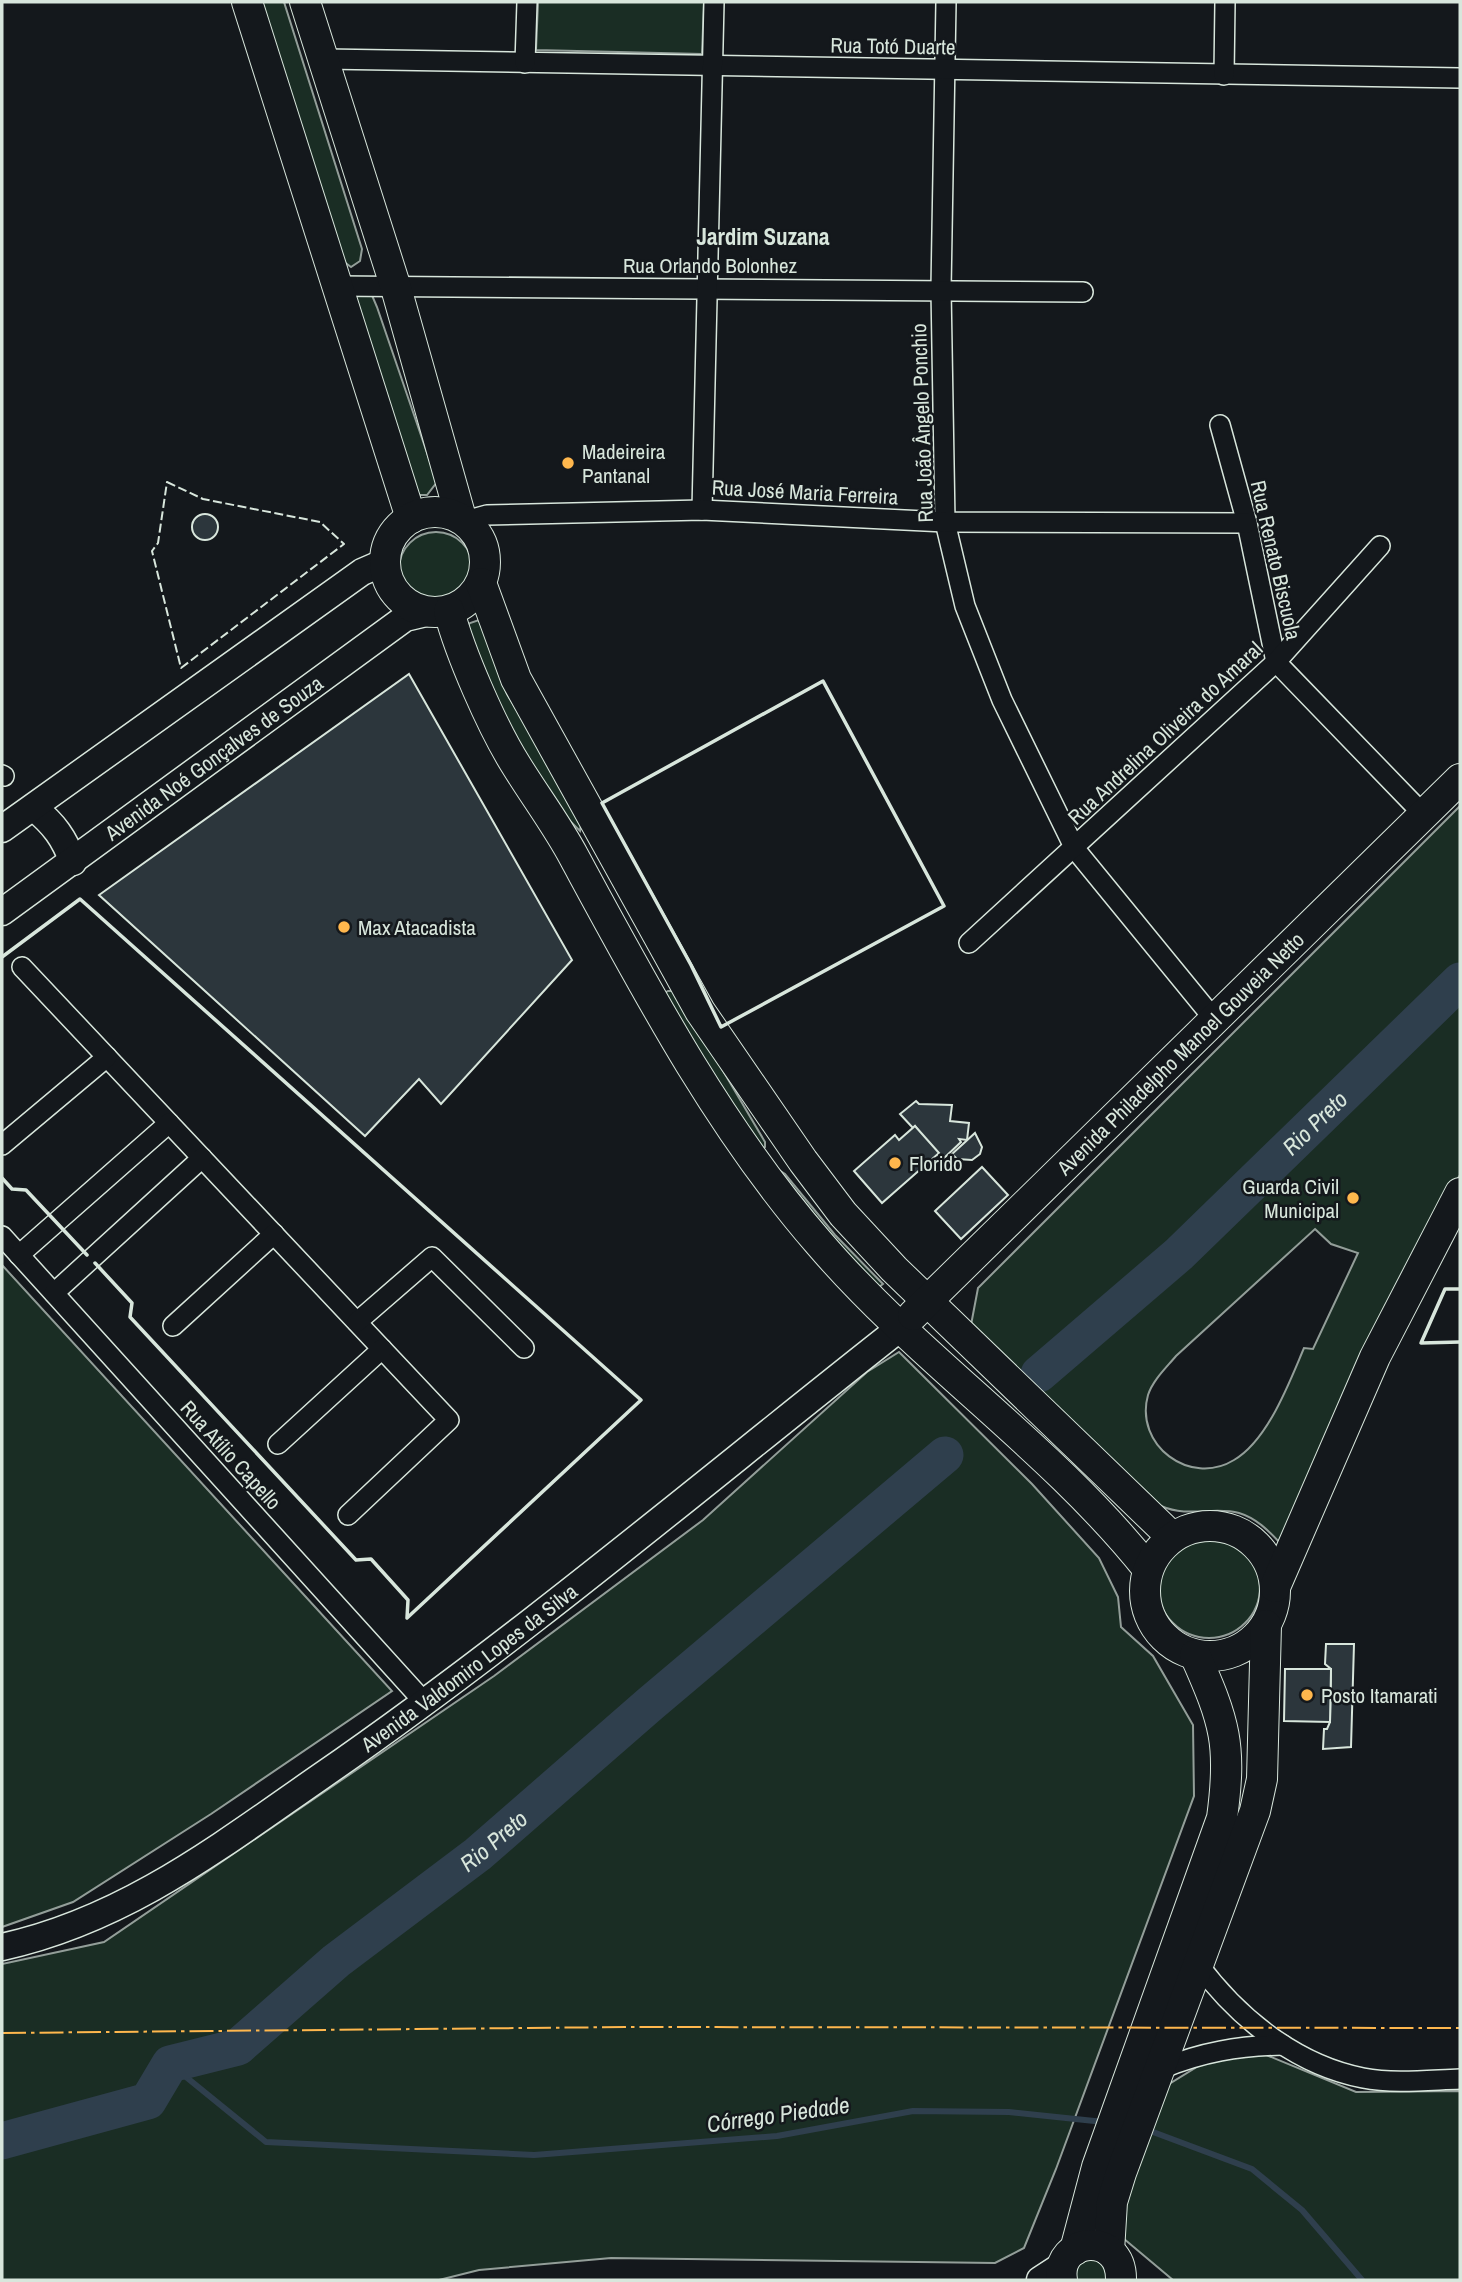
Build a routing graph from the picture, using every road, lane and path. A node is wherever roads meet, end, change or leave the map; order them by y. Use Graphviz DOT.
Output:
graph roads {
  1 [pos="247,2"];
  2 [pos="305,2"];
  3 [pos="527,2"];
  4 [pos="714,2"];
  5 [pos="946,2"];
  6 [pos="1225,2"];
  7 [pos="324,59"];
  8 [pos="525,63"];
  9 [pos="712,66"];
  10 [pos="945,70"];
  11 [pos="1224,75"];
  12 [pos="1460,78"];
  13 [pos="337,286"];
  14 [pos="396,288"];
  15 [pos="707,288"];
  16 [pos="941,289"];
  17 [pos="1083,292"];
  18 [pos="1220,425"];
  19 [pos="702,510"];
  20 [pos="411,518"];
  21 [pos="472,522"];
  22 [pos="945,522"];
  23 [pos="1247,523"];
  24 [pos="1380,546"];
  25 [pos="385,562"];
  26 [pos="481,583"];
  27 [pos="439,611"];
  28 [pos="1276,662"];
  29 [pos="1460,779"];
  30 [pos="34,808"];
  31 [pos="1424,815"];
  32 [pos="2,829"];
  33 [pos="1075,849"];
  34 [pos="573,855"];
  35 [pos="73,862"];
  36 [pos="629,882"];
  37 [pos="2,912"];
  38 [pos="969,943"];
  39 [pos="624,946"];
  40 [pos="22,967"];
  41 [pos="688,987"];
  42 [pos="1214,1019"];
  43 [pos="107,1057"];
  44 [pos="169,1122"];
  45 [pos="2,1144"];
  46 [pos="794,1148"];
  47 [pos="202,1158"];
  48 [pos="764,1173"];
  49 [pos="1460,1193"];
  50 [pos="274,1234"];
  51 [pos="2,1236"];
  52 [pos="19,1255"];
  53 [pos="54,1293"];
  54 [pos="927,1303"];
  55 [pos="357,1322"];
  56 [pos="173,1326"];
  57 [pos="900,1328"];
  58 [pos="524,1348"];
  59 [pos="382,1349"];
  60 [pos="278,1444"];
  61 [pos="348,1516"];
  62 [pos="1172,1537"];
  63 [pos="1148,1569"];
  64 [pos="1275,1587"];
  65 [pos="1266,1625"];
  66 [pos="1195,1655"];
  67 [pos="426,1704"];
  68 [pos="2,1947"];
  69 [pos="1198,1964"];
  70 [pos="1283,2045"];
  71 [pos="1460,2079"];
  72 [pos="1145,2084"];
  73 [pos="1109,2170"];
  74 [pos="1060,2269"];
  75 [pos="1120,2270"];
  1 -- 13 [label="main road"];
  2 -- 7 [label="main road"];
  3 -- 8 [label="street"];
  4 -- 9 [label="street"];
  5 -- 10 [label="street, Rua João Ângelo Ponchio"];
  6 -- 11 [label="street"];
  7 -- 8 [label="street, Rua Totó Duarte"];
  7 -- 14 [label="main road"];
  8 -- 9 [label="street, Rua Totó Duarte"];
  9 -- 10 [label="street, Rua Totó Duarte"];
  9 -- 15 [label="street"];
  10 -- 11 [label="street, Rua Totó Duarte"];
  10 -- 16 [label="street, Rua João Ângelo Ponchio"];
  11 -- 12 [label="street, Rua Totó Duarte"];
  13 -- 14 [label="street, Rua Orlando Bolonhez"];
  13 -- 20 [label="main road"];
  14 -- 15 [label="street, Rua Orlando Bolonhez"];
  14 -- 21 [label="main road"];
  15 -- 16 [label="street, Rua Orlando Bolonhez"];
  15 -- 19 [label="street"];
  16 -- 17 [label="street, Rua Orlando Bolonhez"];
  16 -- 22 [label="street, Rua João Ângelo Ponchio"];
  18 -- 23 [label="street, Rua Renato Biscuola"];
  19 -- 21 [label="street, Rua José Maria Ferreira"];
  19 -- 22 [label="street, Rua José Maria Ferreira"];
  20 -- 21 [label="main road"];
  20 -- 25 [label="main road"];
  21 -- 26 [label="main road"];
  22 -- 23 [label="street, Rua José Maria Ferreira"];
  22 -- 33 [label="street, Rua João Ângelo Ponchio"];
  23 -- 28 [label="street, Rua Renato Biscuola"];
  24 -- 28 [label="street, Rua Andrelina Oliveira do Amaral"];
  25 -- 27 [label="main road"];
  25 -- 30 [label="main road"];
  26 -- 27 [label="main road"];
  26 -- 36 [label="main road"];
  27 -- 34 [label="main road"];
  27 -- 35 [label="main road, Avenida Noé Gonçalves de Souza"];
  28 -- 31 [label="street, Rua Renato Biscuola"];
  28 -- 33 [label="street, Rua Andrelina Oliveira do Amaral"];
  29 -- 31 [label="main road, Avenida Philadelpho Manoel Gouveia Netto"];
  30 -- 32 [label="main road"];
  30 -- 35 [label="main road"];
  31 -- 42 [label="main road, Avenida Philadelpho Manoel Gouveia Netto"];
  33 -- 38 [label="street, Rua Andrelina Oliveira do Amaral"];
  33 -- 42 [label="street, Rua João Ângelo Ponchio"];
  34 -- 36 [label="main road"];
  34 -- 39 [label="main road"];
  35 -- 37 [label="main road, Avenida Noé Gonçalves de Souza"];
  36 -- 41 [label="main road"];
  39 -- 41 [label="main road"];
  39 -- 48 [label="main road"];
  40 -- 43 [label="street"];
  41 -- 46 [label="main road"];
  42 -- 54 [label="main road, Avenida Philadelpho Manoel Gouveia Netto"];
  43 -- 44 [label="street"];
  43 -- 45 [label="street"];
  44 -- 47 [label="street"];
  44 -- 52 [label="street"];
  46 -- 48 [label="main road"];
  46 -- 54 [label="main road"];
  47 -- 50 [label="street"];
  47 -- 53 [label="street"];
  48 -- 57 [label="main road"];
  49 -- 64 [label="main road"];
  50 -- 55 [label="street"];
  50 -- 56 [label="street"];
  51 -- 52 [label="street, Rua Atílio Capello"];
  52 -- 53 [label="street, Rua Atílio Capello"];
  53 -- 67 [label="street, Rua Atílio Capello"];
  54 -- 57 [label="main road, Avenida Philadelpho Manoel Gouveia Netto"];
  54 -- 62 [label="main road"];
  55 -- 58 [label="street"];
  55 -- 59 [label="street"];
  57 -- 63 [label="main road"];
  57 -- 67 [label="main road, Avenida Valdomiro Lopes da Silva"];
  59 -- 60 [label="street"];
  59 -- 61 [label="street"];
  62 -- 63 [label="main road"];
  62 -- 64 [label="main road"];
  63 -- 66 [label="main road"];
  64 -- 65 [label="main road"];
  65 -- 66 [label="main road"];
  65 -- 69 [label="main road"];
  66 -- 72 [label="main road"];
  67 -- 68 [label="main road, Avenida Valdomiro Lopes da Silva"];
  69 -- 70 [label="street"];
  69 -- 72 [label="main road"];
  70 -- 71 [label="street"];
  70 -- 72 [label="street"];
  72 -- 73 [label="main road"];
  73 -- 74 [label="main road"];
  73 -- 75 [label="main road"];
  74 -- 75 [label="main road"];
}
